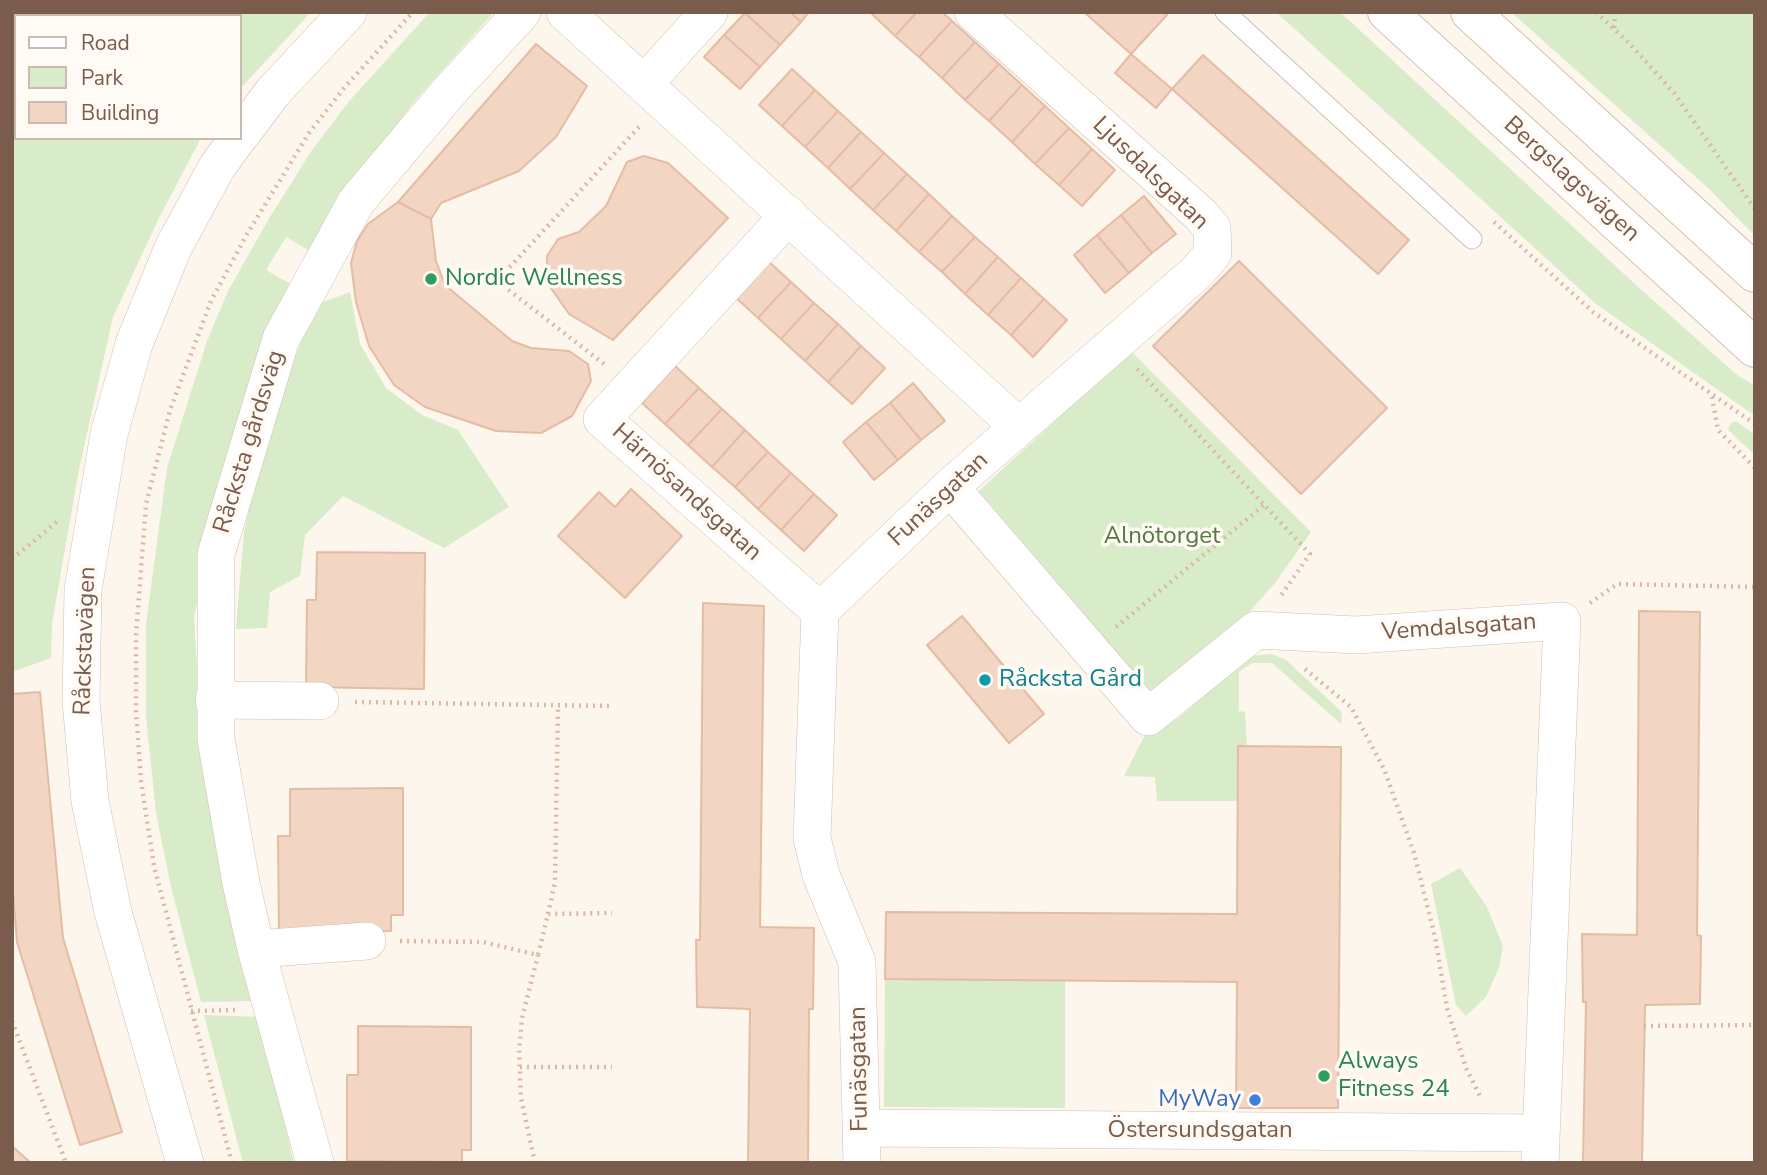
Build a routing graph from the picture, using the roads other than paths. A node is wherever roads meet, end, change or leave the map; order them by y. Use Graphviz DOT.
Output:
graph roads {
  1 [pos="348,12"];
  2 [pos="522,12"];
  3 [pos="565,12"];
  4 [pos="709,12"];
  5 [pos="973,12"];
  6 [pos="1225,12"];
  7 [pos="1388,12"];
  8 [pos="1470,12"];
  9 [pos="654,92"];
  10 [pos="242,133"];
  11 [pos="237,140"];
  12 [pos="789,215"];
  13 [pos="1472,239"];
  14 [pos="1755,273"];
  15 [pos="1755,348"];
  16 [pos="1019,427"];
  17 [pos="950,487"];
  18 [pos="820,611"];
  19 [pos="214,700"];
  20 [pos="320,701"];
  21 [pos="368,941"];
  22 [pos="256,949"];
  23 [pos="861,1145"];
  24 [pos="1539,1148"];
  25 [pos="186,1163"];
  26 [pos="315,1163"];
  1 -- 10 [label="street, Råckstavägen"];
  2 -- 19 [label="street, Råcksta gårdsväg"];
  3 -- 9 [label="street"];
  4 -- 9 [label="street"];
  5 -- 16 [label="street, Ljusdalsgatan"];
  6 -- 13 [label="lane"];
  7 -- 15 [label="main road, Bergslagsvägen"];
  8 -- 14 [label="main road"];
  9 -- 12 [label="street"];
  11 -- 25 [label="street, Råckstavägen"];
  12 -- 16 [label="street"];
  12 -- 18 [label="street, Härnösandsgatan"];
  16 -- 17 [label="street, Funäsgatan"];
  17 -- 18 [label="street, Funäsgatan"];
  17 -- 24 [label="street, Vemdalsgatan"];
  18 -- 23 [label="street, Funäsgatan"];
  19 -- 20 [label="street"];
  19 -- 22 [label="street, Råcksta gårdsväg"];
  21 -- 22 [label="street"];
  22 -- 26 [label="street, Råcksta gårdsväg"];
  23 -- 24 [label="street, Östersundsgatan"];
}
